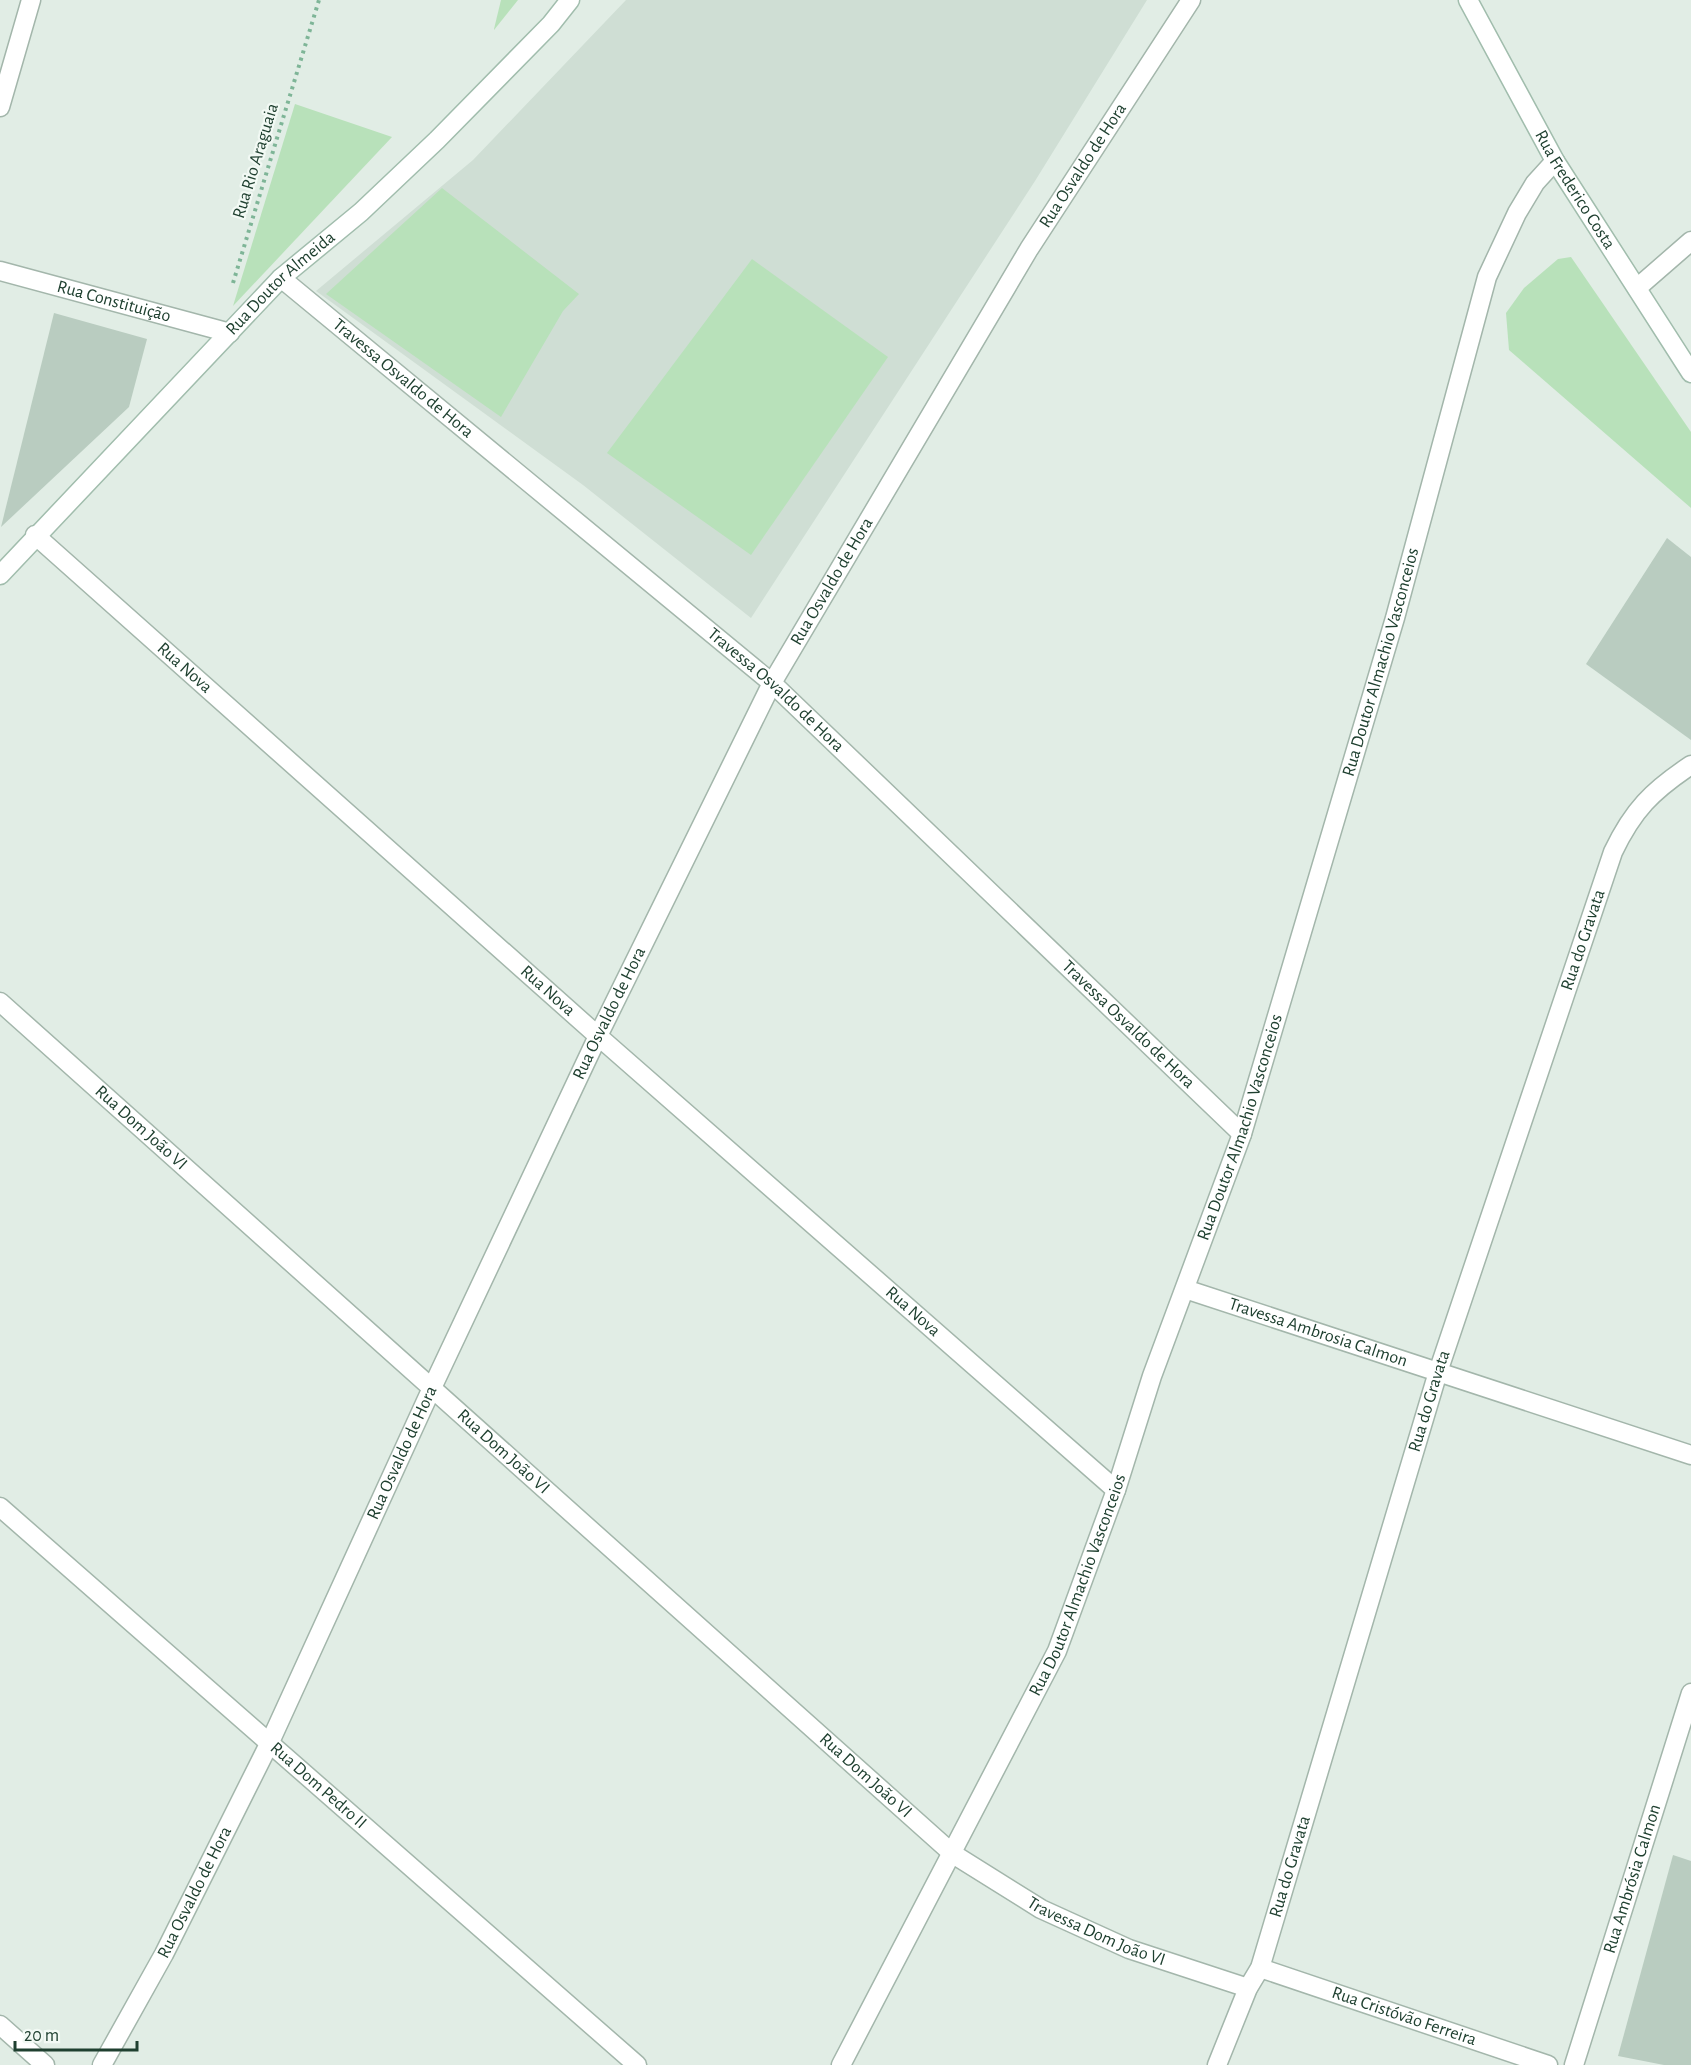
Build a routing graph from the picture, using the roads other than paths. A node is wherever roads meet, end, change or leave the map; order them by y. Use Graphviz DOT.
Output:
graph roads {
  1 [pos="32,0"];
  2 [pos="570,0"];
  3 [pos="1191,0"];
  4 [pos="1468,0"];
  5 [pos="0,107"];
  6 [pos="1555,161"];
  7 [pos="1691,242"];
  8 [pos="0,271"];
  9 [pos="281,278"];
  10 [pos="1637,288"];
  11 [pos="225,331"];
  12 [pos="1691,373"];
  13 [pos="35,535"];
  14 [pos="0,575"];
  15 [pos="772,683"];
  16 [pos="1691,765"];
  17 [pos="0,1002"];
  18 [pos="598,1036"];
  19 [pos="1242,1134"];
  20 [pos="1185,1289"];
  21 [pos="1438,1372"];
  22 [pos="431,1390"];
  23 [pos="1691,1455"];
  24 [pos="1116,1490"];
  25 [pos="0,1507"];
  26 [pos="1691,1693"];
  27 [pos="270,1742"];
  28 [pos="953,1854"];
  29 [pos="1260,1968"];
  30 [pos="1248,1988"];
  31 [pos="0,2025"];
  32 [pos="45,2065"];
  33 [pos="102,2065"];
  34 [pos="637,2065"];
  35 [pos="841,2065"];
  36 [pos="1217,2065"];
  37 [pos="1548,2065"];
  38 [pos="1574,2065"];
  1 -- 5 [label="street"];
  2 -- 9 [label="street, Rua Doutor Almeida"];
  3 -- 15 [label="street, Rua Osvaldo de Hora"];
  4 -- 6 [label="street, Rua Frederico Costa"];
  6 -- 10 [label="street, Rua Frederico Costa"];
  6 -- 19 [label="street, Rua Doutor Almachio Vasconceios"];
  7 -- 10 [label="street"];
  8 -- 11 [label="street, Rua Constituição"];
  9 -- 11 [label="street, Rua Doutor Almeida"];
  9 -- 15 [label="street, Travessa Osvaldo de Hora"];
  10 -- 12 [label="street, Rua Frederico Costa"];
  11 -- 13 [label="street, Rua Doutor Almeida"];
  13 -- 14 [label="street, Rua Doutor Almeida"];
  13 -- 18 [label="street, Rua Nova"];
  15 -- 18 [label="street, Rua Osvaldo de Hora"];
  15 -- 19 [label="street, Travessa Osvaldo de Hora"];
  16 -- 21 [label="street, Rua do Gravata"];
  17 -- 22 [label="street, Rua Dom João VI"];
  18 -- 22 [label="street, Rua Osvaldo de Hora"];
  18 -- 24 [label="street, Rua Nova"];
  19 -- 20 [label="street, Rua Doutor Almachio Vasconceios"];
  20 -- 21 [label="street, Travessa Ambrosia Calmon"];
  20 -- 24 [label="street, Rua Doutor Almachio Vasconceios"];
  21 -- 23 [label="street, Travessa Ambrosia Calmon"];
  21 -- 29 [label="street, Rua do Gravata"];
  22 -- 27 [label="street, Rua Osvaldo de Hora"];
  22 -- 28 [label="street, Rua Dom João VI"];
  24 -- 28 [label="street, Rua Doutor Almachio Vasconceios"];
  25 -- 27 [label="street, Rua Dom Pedro II"];
  26 -- 38 [label="street, Rua Ambrósia Calmon"];
  27 -- 33 [label="street, Rua Osvaldo de Hora"];
  27 -- 34 [label="street, Rua Dom Pedro II"];
  28 -- 30 [label="street, Travessa Dom João VI"];
  28 -- 35 [label="street, Rua Doutor Almachio Vasconceios"];
  29 -- 30 [label="street, Rua do Gravata"];
  29 -- 37 [label="street, Rua Cristóvão Ferreira"];
  30 -- 36 [label="street, Rua do Gravata"];
  31 -- 32 [label="street"];
}
